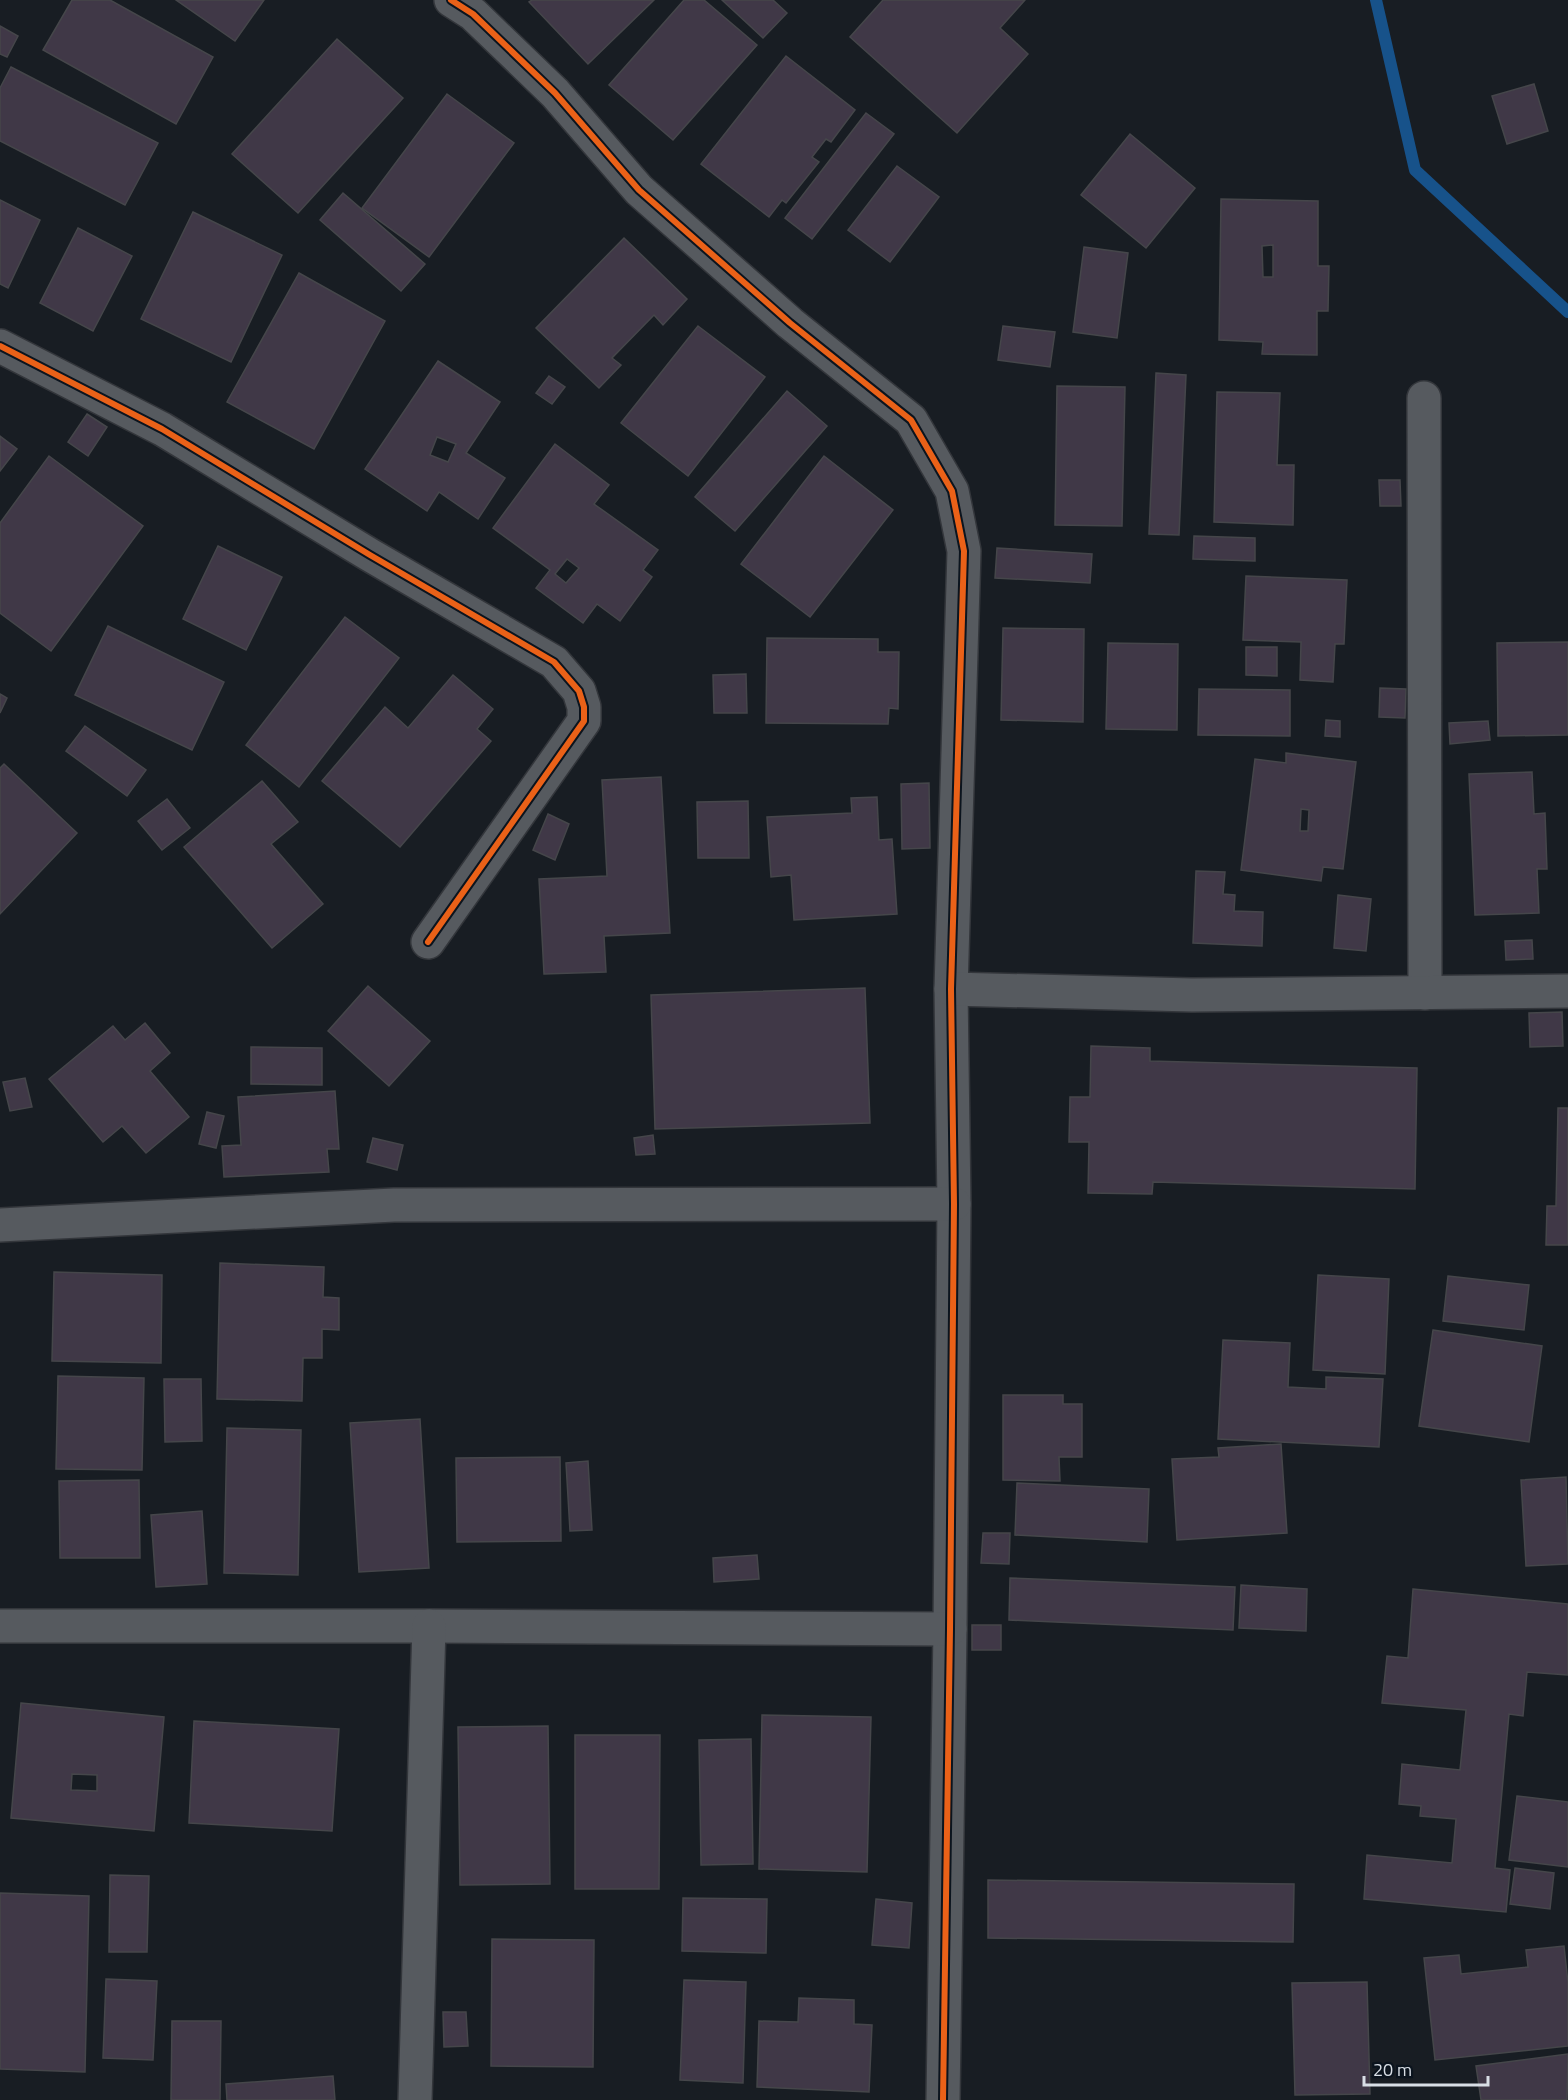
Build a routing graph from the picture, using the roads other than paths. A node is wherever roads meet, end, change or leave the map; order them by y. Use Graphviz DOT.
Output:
graph roads {
  1 [pos="451,0"];
  2 [pos="0,346"];
  3 [pos="1424,398"];
  4 [pos="428,942"];
  5 [pos="951,989"];
  6 [pos="1568,992"];
  7 [pos="1425,993"];
  8 [pos="954,1204"];
  9 [pos="0,1225"];
  10 [pos="0,1626"];
  11 [pos="429,1626"];
  12 [pos="950,1629"];
  13 [pos="415,2100"];
  14 [pos="943,2100"];
  1 -- 5 [label="street"];
  2 -- 4 [label="street"];
  3 -- 7 [label="street"];
  5 -- 7 [label="street"];
  5 -- 8 [label="street"];
  6 -- 7 [label="street"];
  8 -- 9 [label="street"];
  8 -- 12 [label="street"];
  10 -- 11 [label="street"];
  11 -- 12 [label="street"];
  11 -- 13 [label="street"];
  12 -- 14 [label="street"];
}
